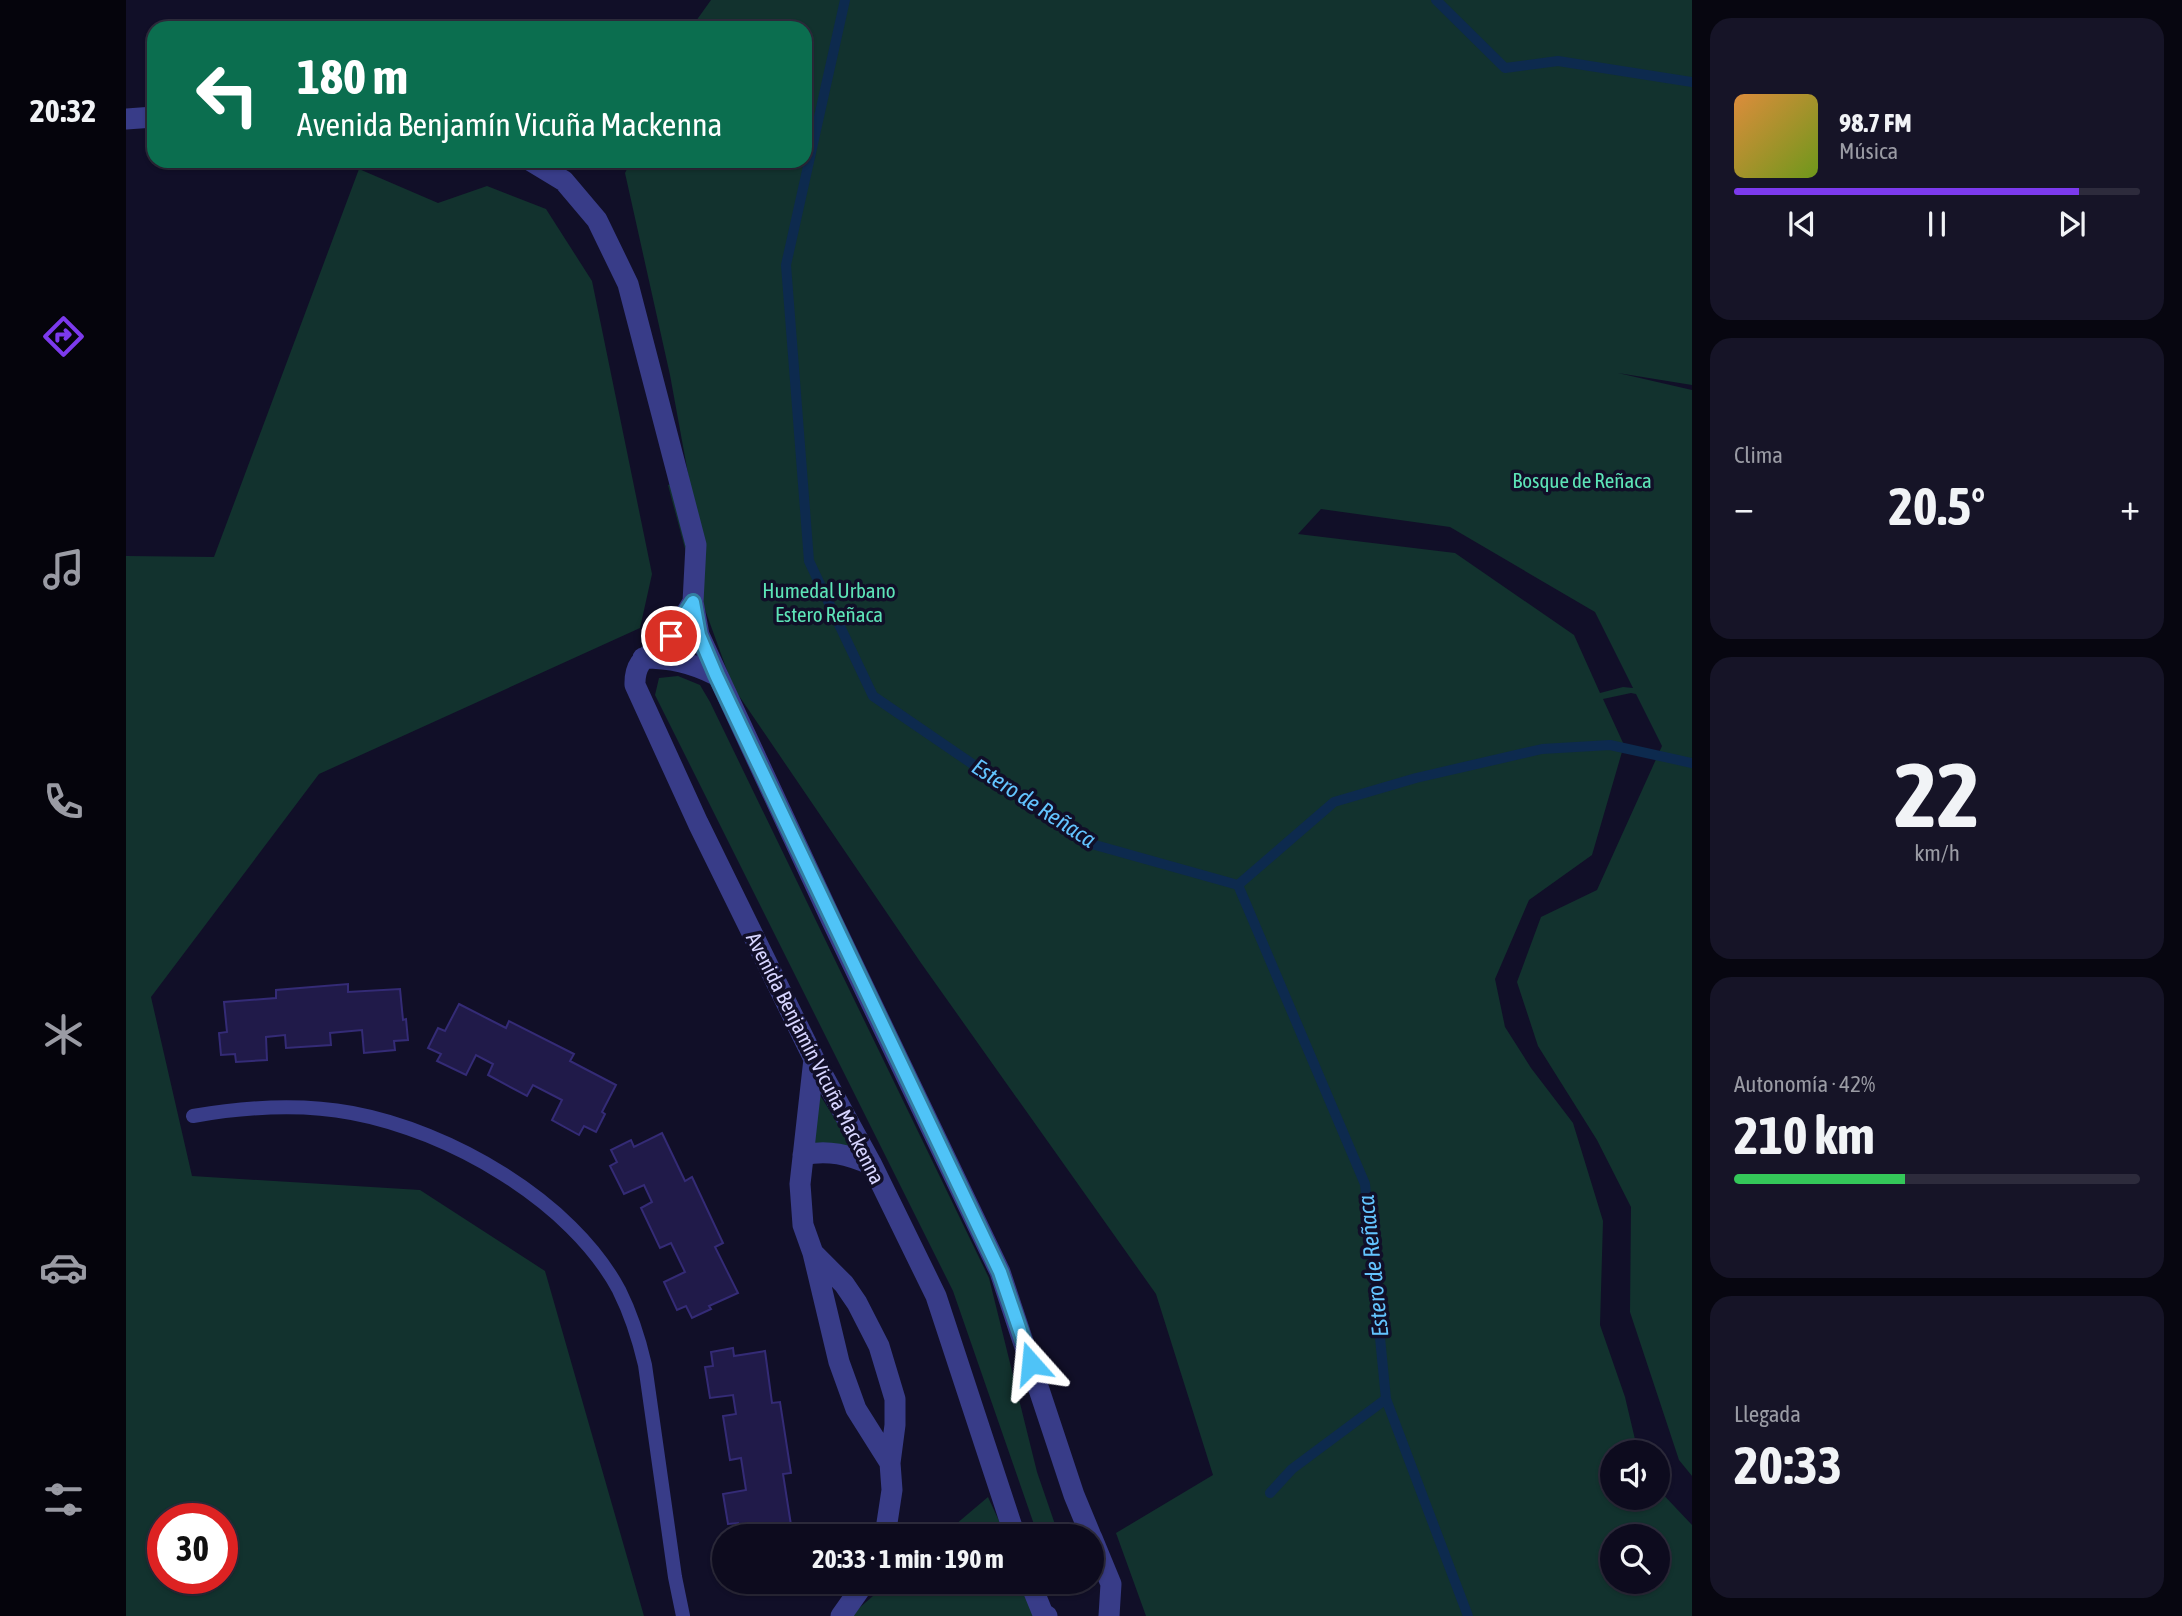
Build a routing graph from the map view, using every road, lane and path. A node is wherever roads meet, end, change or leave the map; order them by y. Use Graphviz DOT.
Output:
graph roads {
  1 [pos="147,118"];
  2 [pos="126,119"];
  3 [pos="543,168"];
  4 [pos="693,602"];
  5 [pos="643,658"];
  6 [pos="716,675"];
  7 [pos="814,1059"];
  8 [pos="193,1116"];
  9 [pos="803,1155"];
  10 [pos="872,1166"];
  11 [pos="813,1253"];
  12 [pos="890,1463"];
  13 [pos="887,1524"];
  14 [pos="1011,1524"];
  15 [pos="1086,1524"];
  16 [pos="1104,1567"];
  17 [pos="857,1594"];
  18 [pos="1035,1594"];
  19 [pos="683,1616"];
  20 [pos="841,1616"];
  21 [pos="1047,1616"];
  22 [pos="1109,1616"];
  1 -- 2 [label="street"];
  3 -- 4 [label="street"];
  4 -- 5 [label="street"];
  4 -- 6 [label="street"];
  5 -- 6 [label="street"];
  5 -- 7 [label="street, Avenida Benjamín Vicuña Mackenna"];
  6 -- 15 [label="street"];
  7 -- 9 [label="street"];
  7 -- 10 [label="street, Avenida Benjamín Vicuña Mackenna"];
  8 -- 19 [label="lane"];
  9 -- 10 [label="street"];
  9 -- 11 [label="street"];
  10 -- 14 [label="street, Avenida Benjamín Vicuña Mackenna"];
  11 -- 12 [label="street"];
  11 -- 12 [label="street"];
  12 -- 13 [label="street"];
  16 -- 22 [label="street"];
  17 -- 20 [label="street"];
  18 -- 21 [label="street"];
}
